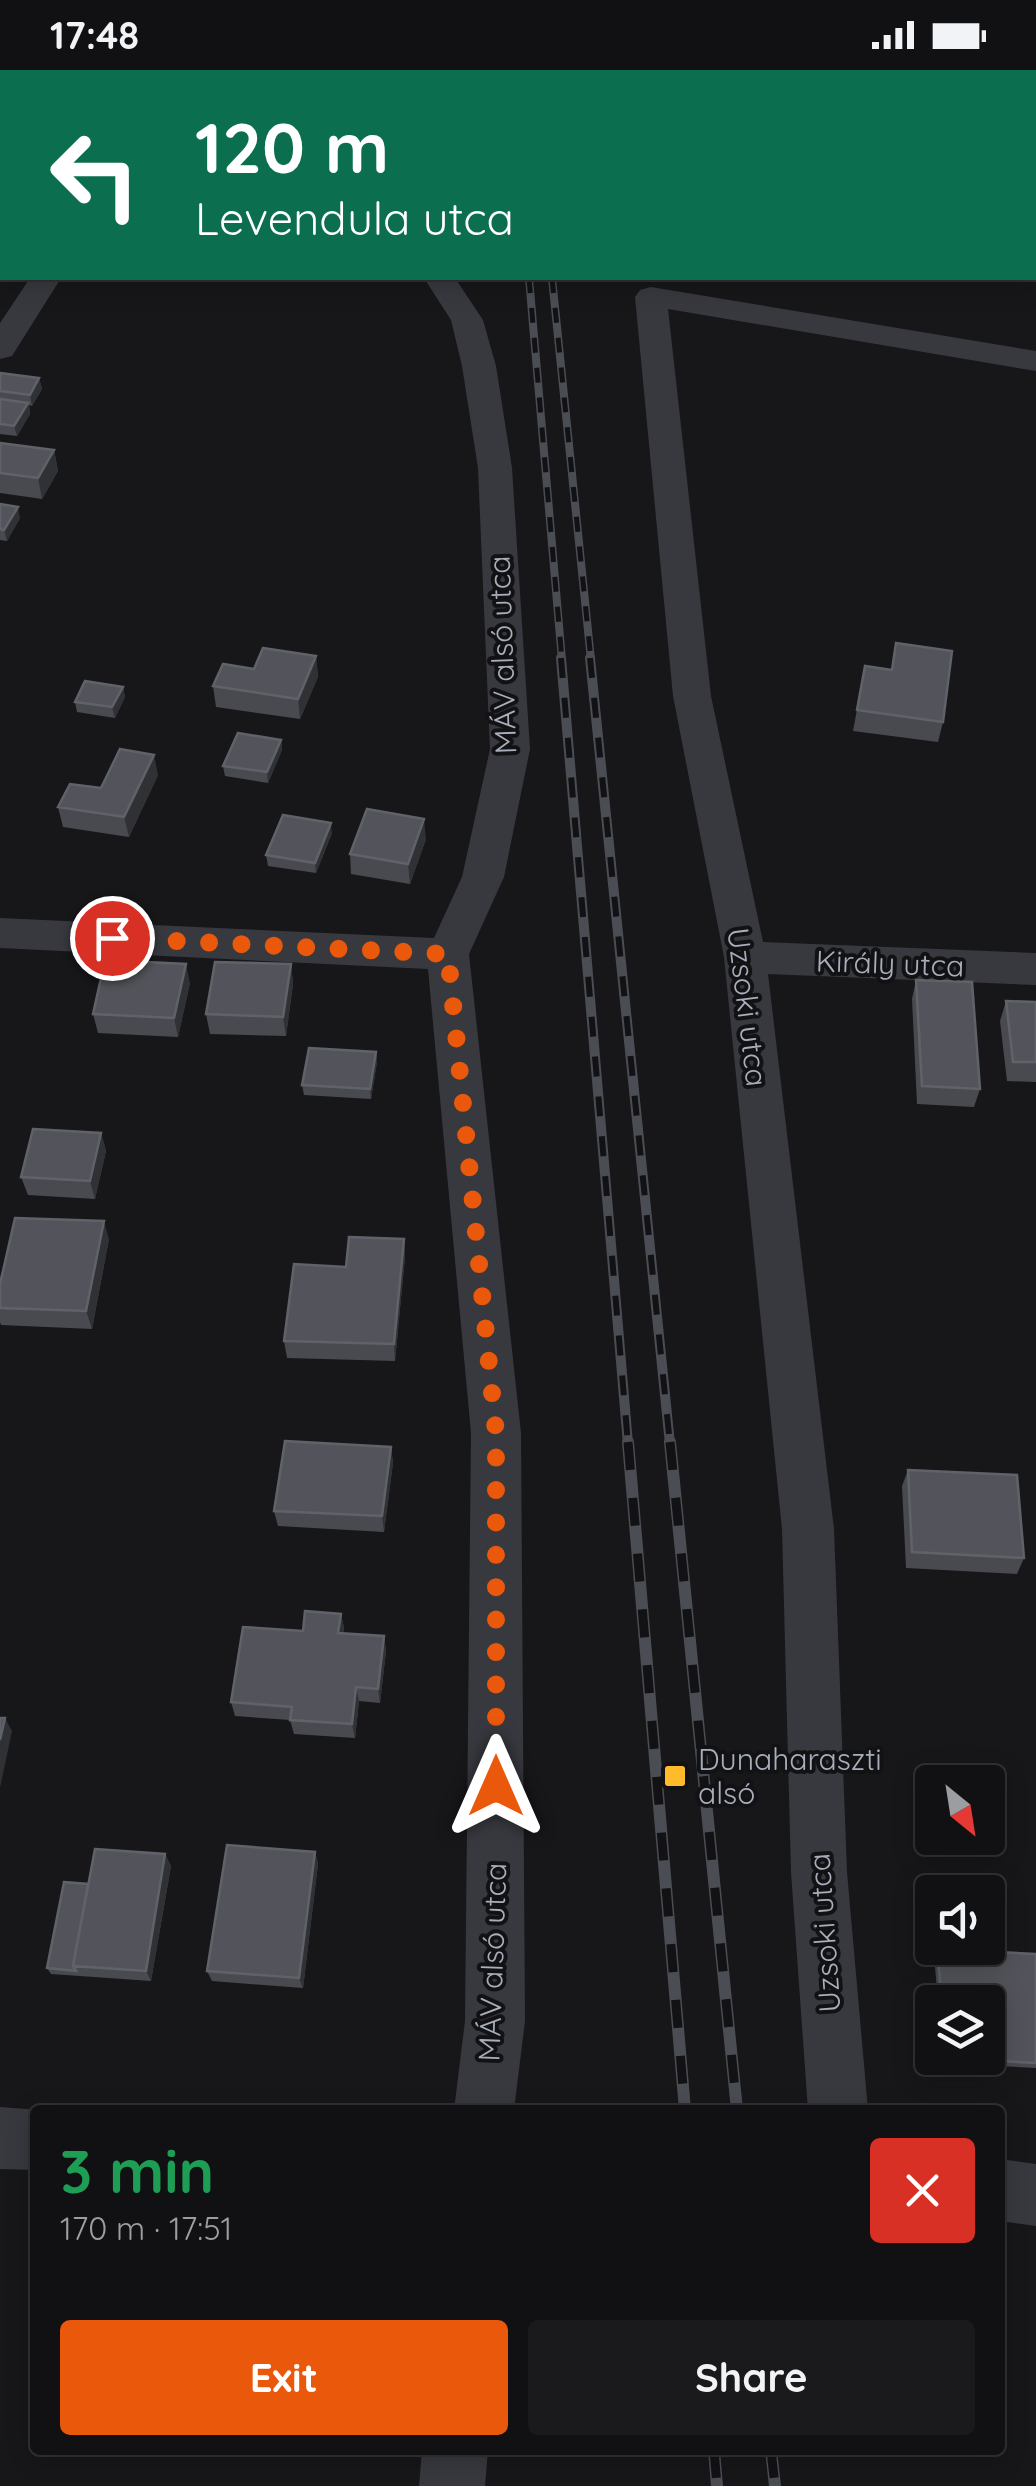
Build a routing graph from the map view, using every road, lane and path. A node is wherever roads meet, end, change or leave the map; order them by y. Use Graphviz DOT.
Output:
graph roads {
  1 [pos="44,280"];
  2 [pos="441,280"];
  3 [pos="0,349"];
  4 [pos="1036,361"];
  5 [pos="0,933"];
  6 [pos="448,954"];
  7 [pos="745,958"];
  8 [pos="1036,968"];
  9 [pos="485,2105"];
  10 [pos="838,2105"];
  11 [pos="0,2138"];
  12 [pos="30,2140"];
  13 [pos="1005,2191"];
  14 [pos="1036,2194"];
  15 [pos="455,2455"];
  16 [pos="452,2486"];
  1 -- 3 [label="street"];
  2 -- 6 [label="street, MÁV alsó utca"];
  4 -- 7 [label="street, Uzsoki utca"];
  5 -- 6 [label="street"];
  6 -- 9 [label="street, MÁV alsó utca"];
  7 -- 8 [label="street, Király utca"];
  7 -- 10 [label="street, Uzsoki utca"];
  11 -- 12 [label="street"];
  13 -- 14 [label="street"];
  15 -- 16 [label="street"];
}
